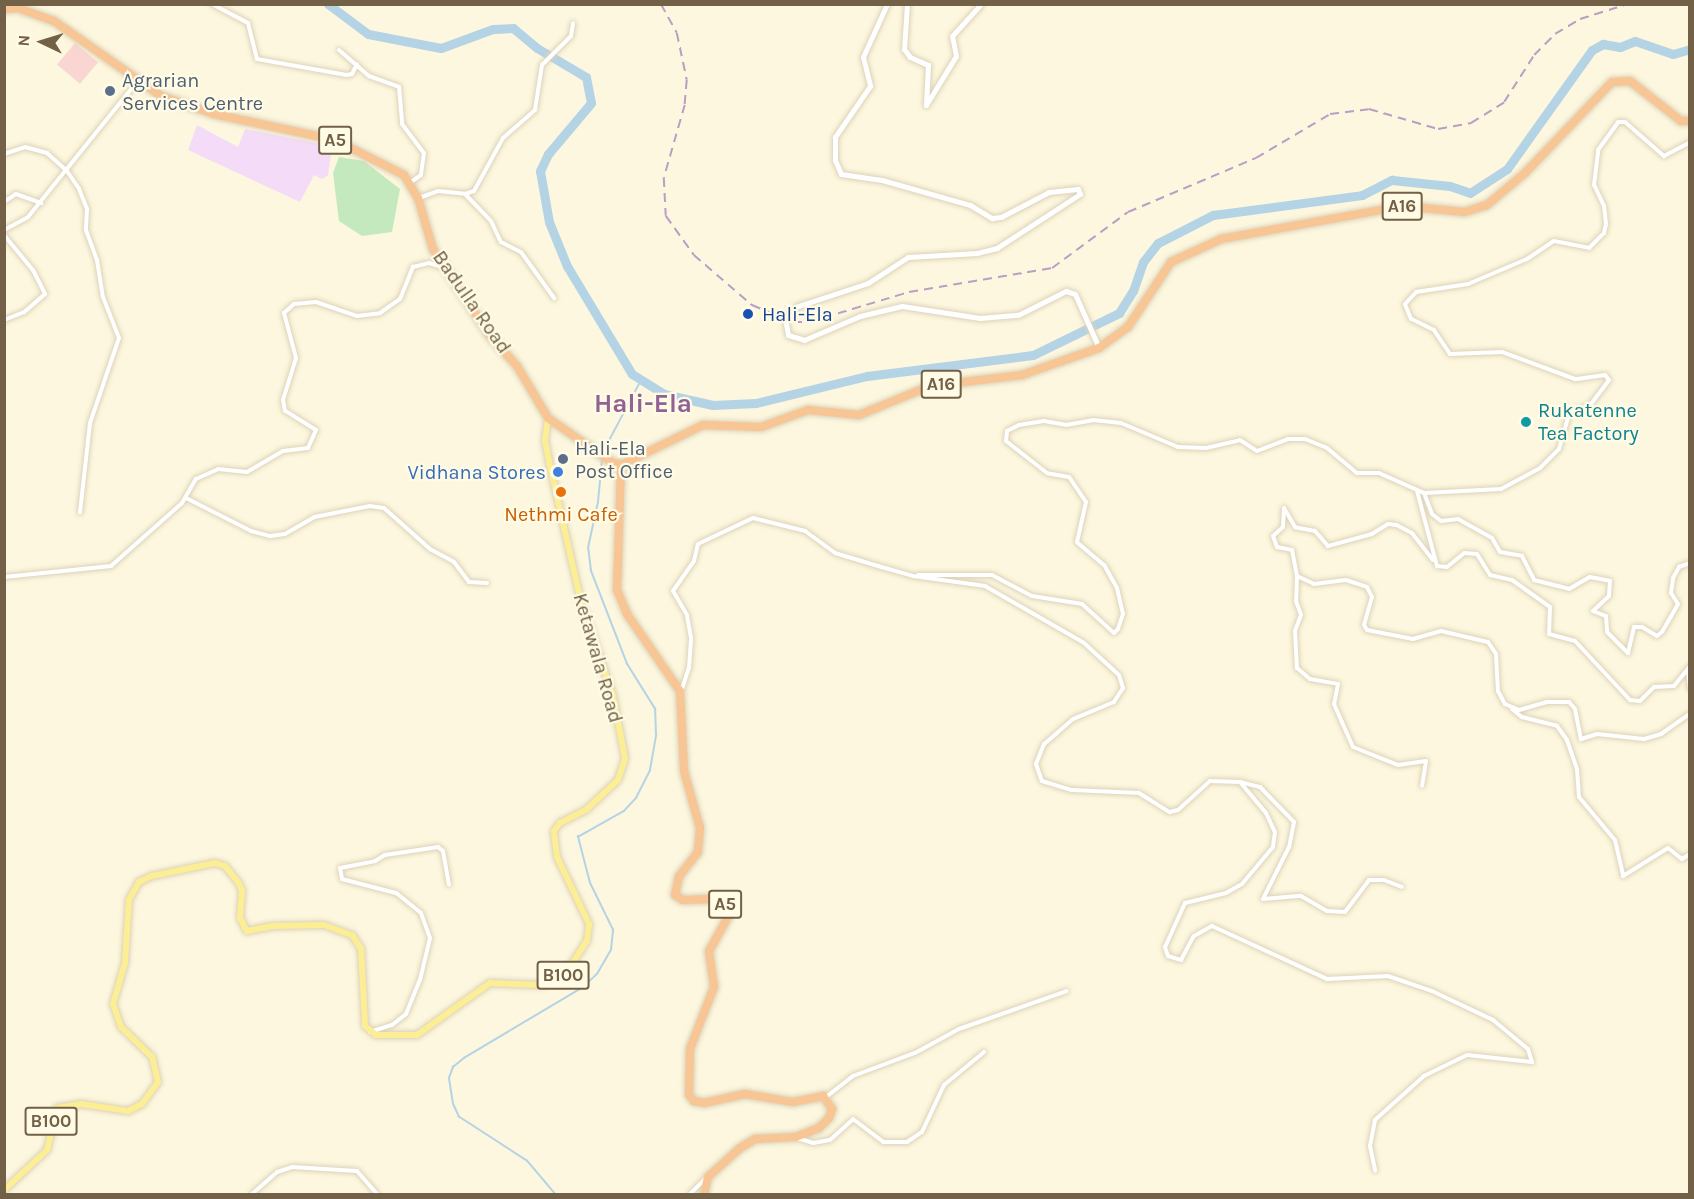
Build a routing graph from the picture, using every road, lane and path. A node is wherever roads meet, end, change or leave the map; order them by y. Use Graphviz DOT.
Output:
graph roads {
  1 [pos="212,4"];
  2 [pos="887,4"];
  3 [pos="907,4"];
  4 [pos="981,4"];
  5 [pos="4,9"];
  6 [pos="573,23"];
  7 [pos="339,50"];
  8 [pos="357,64"];
  9 [pos="137,82"];
  10 [pos="1689,121"];
  11 [pos="1689,142"];
  12 [pos="4,154"];
  13 [pos="67,171"];
  14 [pos="411,182"];
  15 [pos="465,194"];
  16 [pos="418,198"];
  17 [pos="4,202"];
  18 [pos="41,202"];
  19 [pos="4,230"];
  20 [pos="4,235"];
  21 [pos="446,268"];
  22 [pos="554,298"];
  23 [pos="4,320"];
  24 [pos="1099,348"];
  25 [pos="548,418"];
  26 [pos="621,465"];
  27 [pos="1417,491"];
  28 [pos="1424,493"];
  29 [pos="186,498"];
  30 [pos="80,512"];
  31 [pos="1433,560"];
  32 [pos="1689,563"];
  33 [pos="913,576"];
  34 [pos="1297,576"];
  35 [pos="4,577"];
  36 [pos="487,583"];
  37 [pos="1689,667"];
  38 [pos="1689,689"];
  39 [pos="681,693"];
  40 [pos="1509,707"];
  41 [pos="1689,714"];
  42 [pos="1240,782"];
  43 [pos="1422,786"];
  44 [pos="1689,855"];
  45 [pos="450,884"];
  46 [pos="1402,887"];
  47 [pos="1067,992"];
  48 [pos="369,1032"];
  49 [pos="984,1052"];
  50 [pos="826,1097"];
  51 [pos="796,1137"];
  52 [pos="1375,1170"];
  53 [pos="708,1177"];
  54 [pos="4,1190"];
  55 [pos="252,1194"];
  56 [pos="377,1194"];
  57 [pos="690,1194"];
  58 [pos="704,1194"];
  1 -- 8 [label="street"];
  2 -- 24 [label="street"];
  3 -- 4 [label="street"];
  5 -- 9 [label="highway, A5"];
  6 -- 15 [label="street"];
  7 -- 8 [label="street"];
  8 -- 14 [label="street"];
  9 -- 13 [label="street"];
  9 -- 14 [label="highway, A5"];
  10 -- 24 [label="highway, A16"];
  11 -- 28 [label="street"];
  12 -- 13 [label="street"];
  13 -- 18 [label="street"];
  13 -- 30 [label="street"];
  14 -- 16 [label="highway, Badulla Road"];
  15 -- 16 [label="street"];
  15 -- 22 [label="street"];
  16 -- 21 [label="highway, Badulla Road"];
  17 -- 18 [label="street"];
  18 -- 19 [label="street"];
  20 -- 23 [label="street"];
  21 -- 25 [label="highway, Badulla Road"];
  21 -- 29 [label="street"];
  24 -- 26 [label="highway, A16"];
  25 -- 26 [label="highway, Badulla Road"];
  25 -- 48 [label="main road, Ketawala Road / B100"];
  26 -- 39 [label="highway"];
  27 -- 28 [label="street"];
  27 -- 31 [label="street"];
  27 -- 33 [label="street"];
  28 -- 32 [label="street"];
  29 -- 35 [label="street"];
  29 -- 36 [label="street"];
  31 -- 34 [label="street"];
  31 -- 37 [label="street"];
  33 -- 39 [label="street"];
  33 -- 42 [label="street"];
  34 -- 40 [label="street"];
  34 -- 43 [label="street"];
  37 -- 38 [label="street"];
  39 -- 50 [label="highway, A5"];
  40 -- 41 [label="street"];
  40 -- 44 [label="street"];
  42 -- 46 [label="street"];
  42 -- 52 [label="street"];
  45 -- 48 [label="street"];
  47 -- 50 [label="street"];
  48 -- 54 [label="main road, B100"];
  49 -- 51 [label="street"];
  50 -- 51 [label="highway"];
  51 -- 53 [label="highway"];
  53 -- 57 [label="street"];
  53 -- 58 [label="highway"];
  55 -- 56 [label="street"];
}
